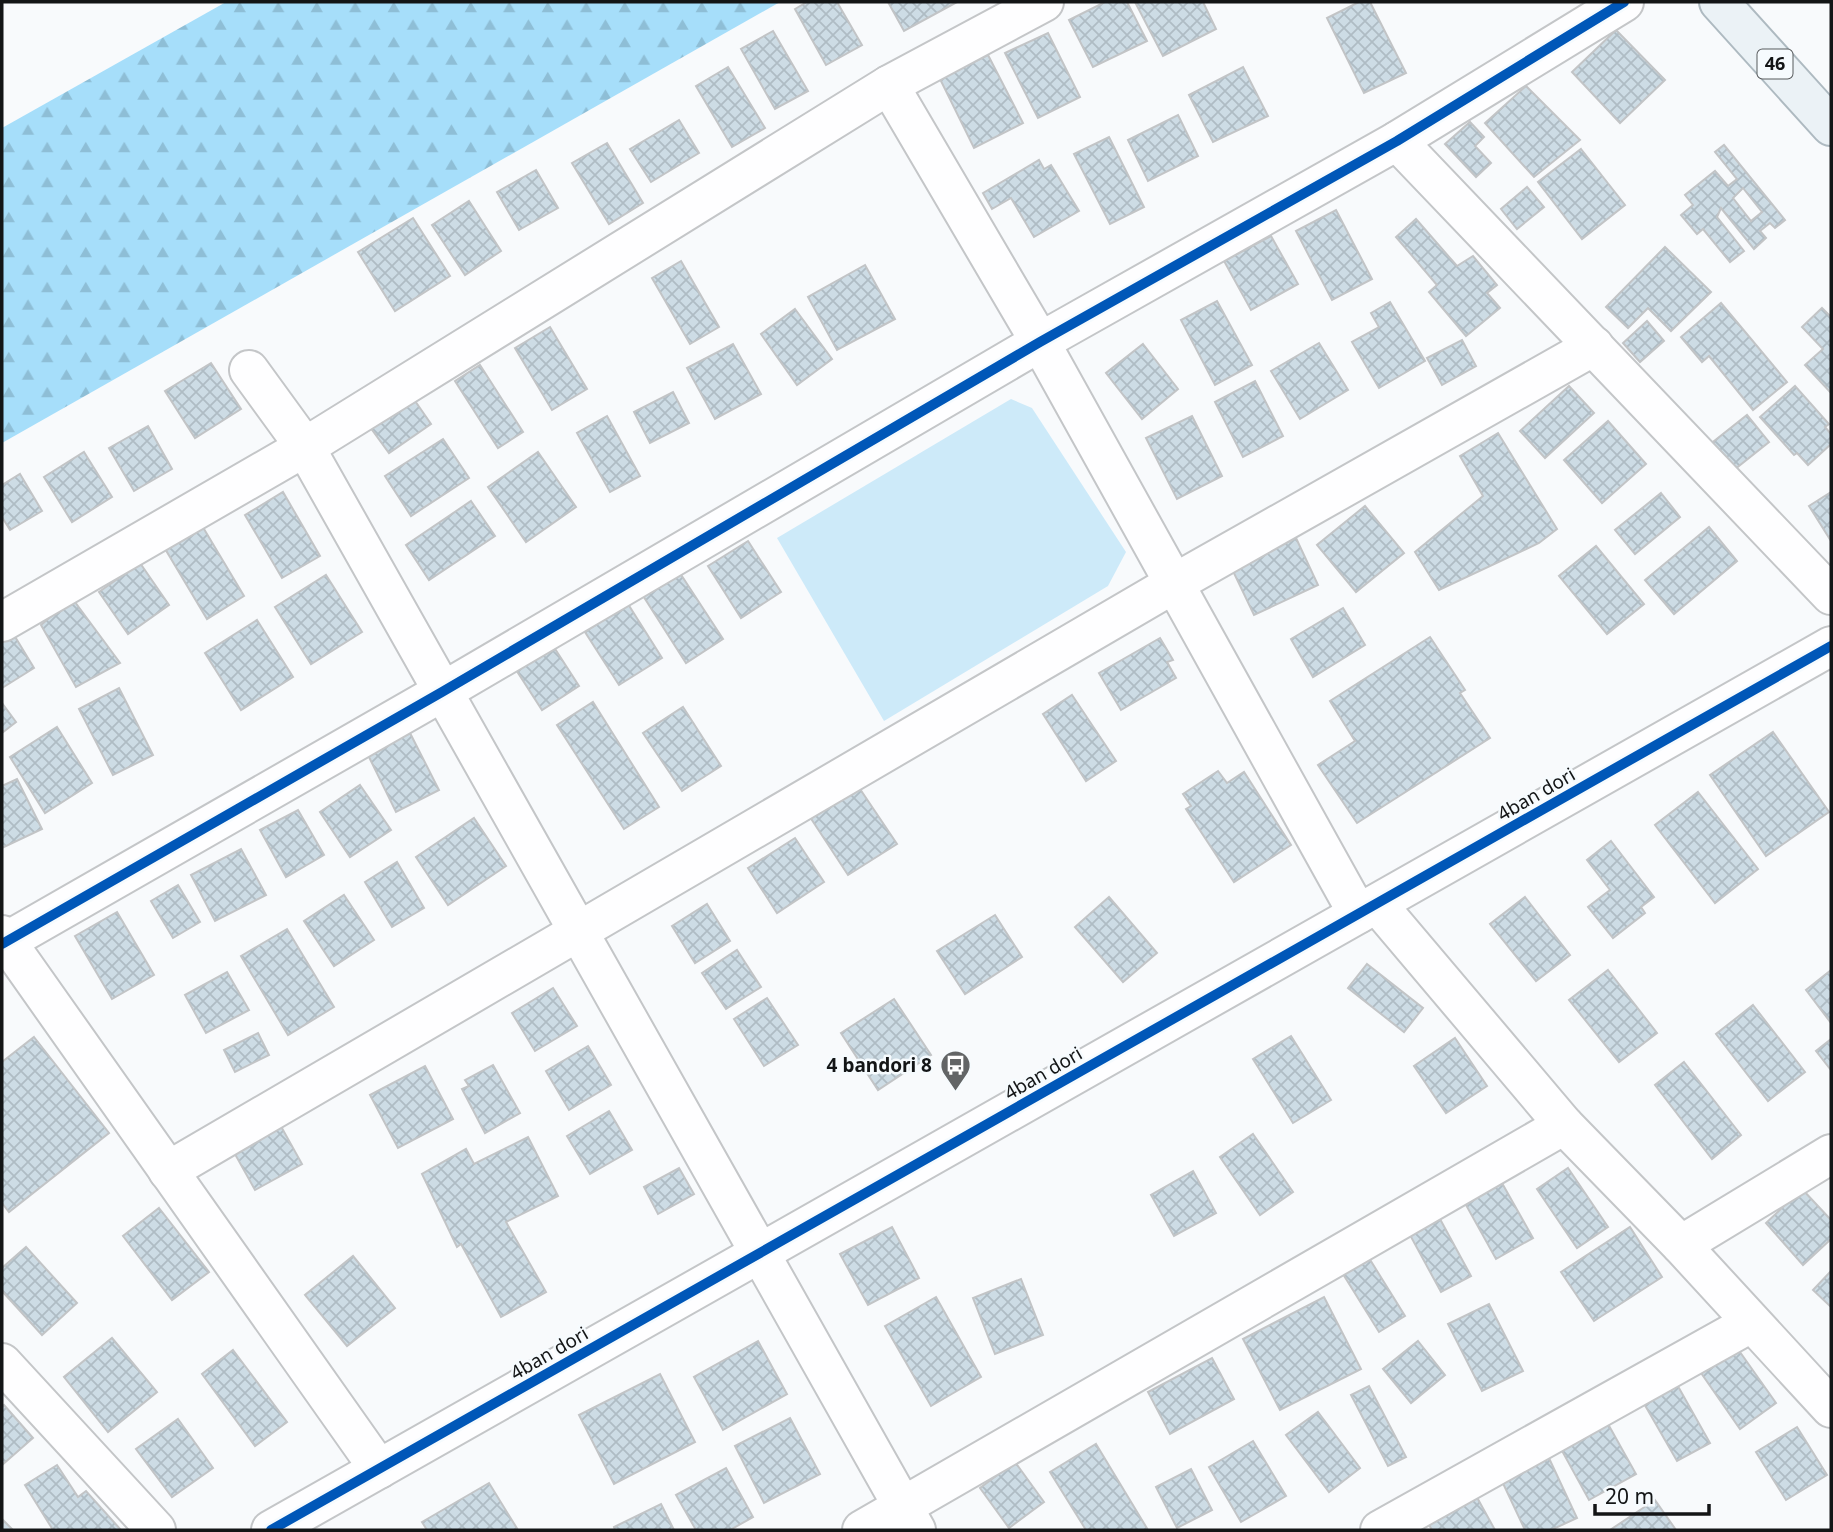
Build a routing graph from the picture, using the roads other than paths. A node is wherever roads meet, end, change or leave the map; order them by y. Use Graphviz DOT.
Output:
graph roads {
  1 [pos="1044,2"];
  2 [pos="1624,2"];
  3 [pos="1719,2"];
  4 [pos="889,85"];
  5 [pos="1831,126"];
  6 [pos="1397,141"];
  7 [pos="1041,342"];
  8 [pos="1594,346"];
  9 [pos="249,370"];
  10 [pos="304,447"];
  11 [pos="1175,583"];
  12 [pos="1831,595"];
  13 [pos="2,621"];
  14 [pos="1831,646"];
  15 [pos="442,692"];
  16 [pos="1368,909"];
  17 [pos="578,933"];
  18 [pos="3,940"];
  19 [pos="1564,1125"];
  20 [pos="1831,1154"];
  21 [pos="168,1171"];
  22 [pos="1681,1245"];
  23 [pos="759,1254"];
  24 [pos="1751,1323"];
  25 [pos="2,1363"];
  26 [pos="1831,1408"];
  27 [pos="379,1469"];
  28 [pos="909,1519"];
  29 [pos="156,1530"];
  30 [pos="271,1530"];
  31 [pos="862,1530"];
  32 [pos="1380,1530"];
  1 -- 4 [label="street"];
  2 -- 6 [label="street"];
  3 -- 5 [label="main road, 46"];
  4 -- 7 [label="street"];
  4 -- 10 [label="street"];
  6 -- 7 [label="street"];
  6 -- 8 [label="street"];
  7 -- 11 [label="street"];
  7 -- 15 [label="street"];
  8 -- 11 [label="street"];
  8 -- 12 [label="street"];
  9 -- 10 [label="street"];
  10 -- 13 [label="street"];
  10 -- 15 [label="street"];
  11 -- 16 [label="street"];
  11 -- 17 [label="street"];
  14 -- 16 [label="street, 4ban dori"];
  15 -- 17 [label="street"];
  15 -- 18 [label="street"];
  16 -- 19 [label="street"];
  16 -- 23 [label="street, 4ban dori"];
  17 -- 21 [label="street"];
  17 -- 23 [label="street"];
  18 -- 21 [label="street"];
  19 -- 22 [label="street"];
  19 -- 28 [label="street"];
  20 -- 22 [label="street"];
  21 -- 27 [label="street"];
  22 -- 24 [label="street"];
  23 -- 27 [label="street, 4ban dori"];
  23 -- 28 [label="street"];
  24 -- 26 [label="street"];
  24 -- 32 [label="street"];
  25 -- 29 [label="street"];
  27 -- 30 [label="street, 4ban dori"];
  28 -- 31 [label="street"];
}
